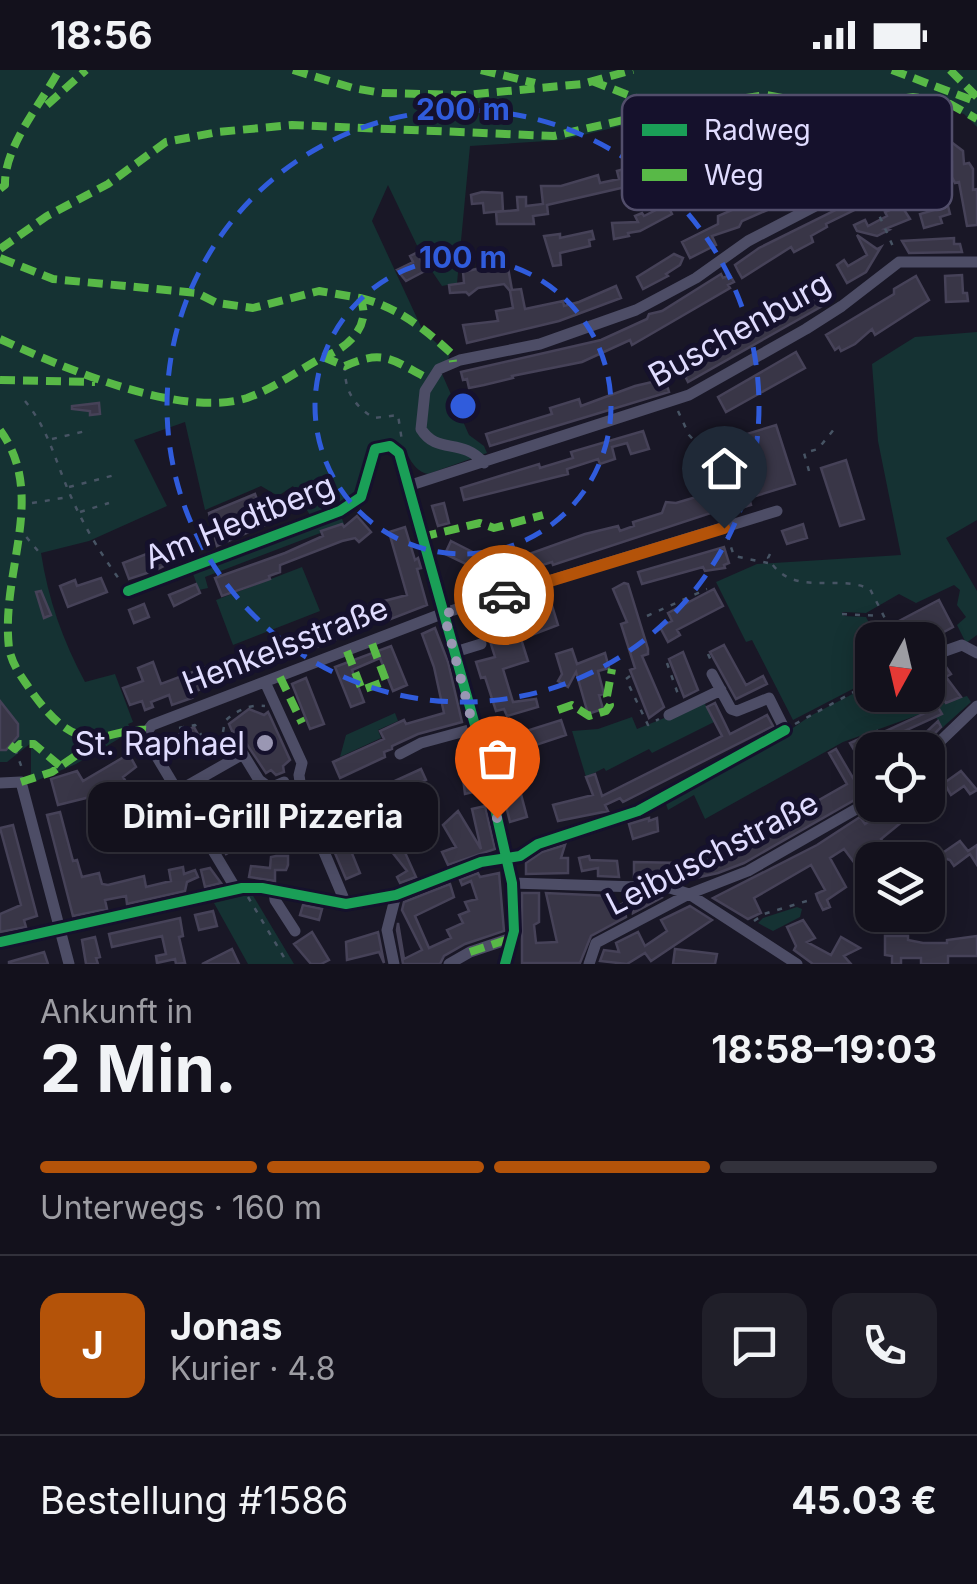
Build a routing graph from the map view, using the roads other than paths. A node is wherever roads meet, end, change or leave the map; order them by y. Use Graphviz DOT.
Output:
graph roads {
  1 [pos="808,210"];
  2 [pos="977,262"];
  3 [pos="484,463"];
  4 [pos="408,486"];
  5 [pos="776,511"];
  6 [pos="128,591"];
  7 [pos="444,614"];
  8 [pos="481,644"];
  9 [pos="974,647"];
  10 [pos="945,650"];
  11 [pos="455,652"];
  12 [pos="712,674"];
  13 [pos="265,682"];
  14 [pos="720,690"];
  15 [pos="977,706"];
  16 [pos="669,714"];
  17 [pos="476,728"];
  18 [pos="945,737"];
  19 [pos="400,754"];
  20 [pos="299,774"];
  21 [pos="284,782"];
  22 [pos="0,783"];
  23 [pos="178,791"];
  24 [pos="303,802"];
  25 [pos="855,810"];
  26 [pos="506,856"];
  27 [pos="512,883"];
  28 [pos="239,888"];
  29 [pos="277,890"];
  30 [pos="689,894"];
  31 [pos="396,896"];
  32 [pos="346,904"];
  33 [pos="60,928"];
  34 [pos="295,931"];
  35 [pos="512,938"];
  36 [pos="0,942"];
  37 [pos="69,964"];
  38 [pos="394,964"];
  39 [pos="448,964"];
  40 [pos="505,964"];
  41 [pos="589,964"];
  42 [pos="797,964"];
  1 -- 3 [label="street"];
  2 -- 3 [label="street, Buschenburg"];
  3 -- 4 [label="street, Buschenburg"];
  4 -- 6 [label="street, Am Hedtberg"];
  4 -- 7 [label="street"];
  5 -- 7 [label="street, Henkelsstraße"];
  7 -- 11 [label="street"];
  7 -- 13 [label="street, Henkelsstraße"];
  8 -- 11 [label="street"];
  9 -- 10 [label="street"];
  11 -- 17 [label="street"];
  12 -- 14 [label="street"];
  13 -- 20 [label="street"];
  13 -- 23 [label="street, Henkelsstraße"];
  14 -- 16 [label="street"];
  14 -- 26 [label="street"];
  15 -- 18 [label="street"];
  17 -- 19 [label="street"];
  17 -- 26 [label="street"];
  20 -- 21 [label="street"];
  20 -- 24 [label="street"];
  21 -- 23 [label="street"];
  21 -- 24 [label="street"];
  22 -- 33 [label="street"];
  23 -- 28 [label="street"];
  24 -- 32 [label="street"];
  25 -- 30 [label="street, Leibuschstraße"];
  26 -- 27 [label="street"];
  26 -- 31 [label="street"];
  27 -- 30 [label="street"];
  27 -- 35 [label="street"];
  28 -- 29 [label="street"];
  28 -- 33 [label="street"];
  29 -- 32 [label="street"];
  29 -- 34 [label="street"];
  30 -- 41 [label="street, Leibuschstraße"];
  30 -- 42 [label="street"];
  31 -- 32 [label="street"];
  31 -- 38 [label="street"];
  33 -- 36 [label="street"];
  33 -- 37 [label="street"];
  35 -- 39 [label="street"];
  35 -- 40 [label="street"];
}
